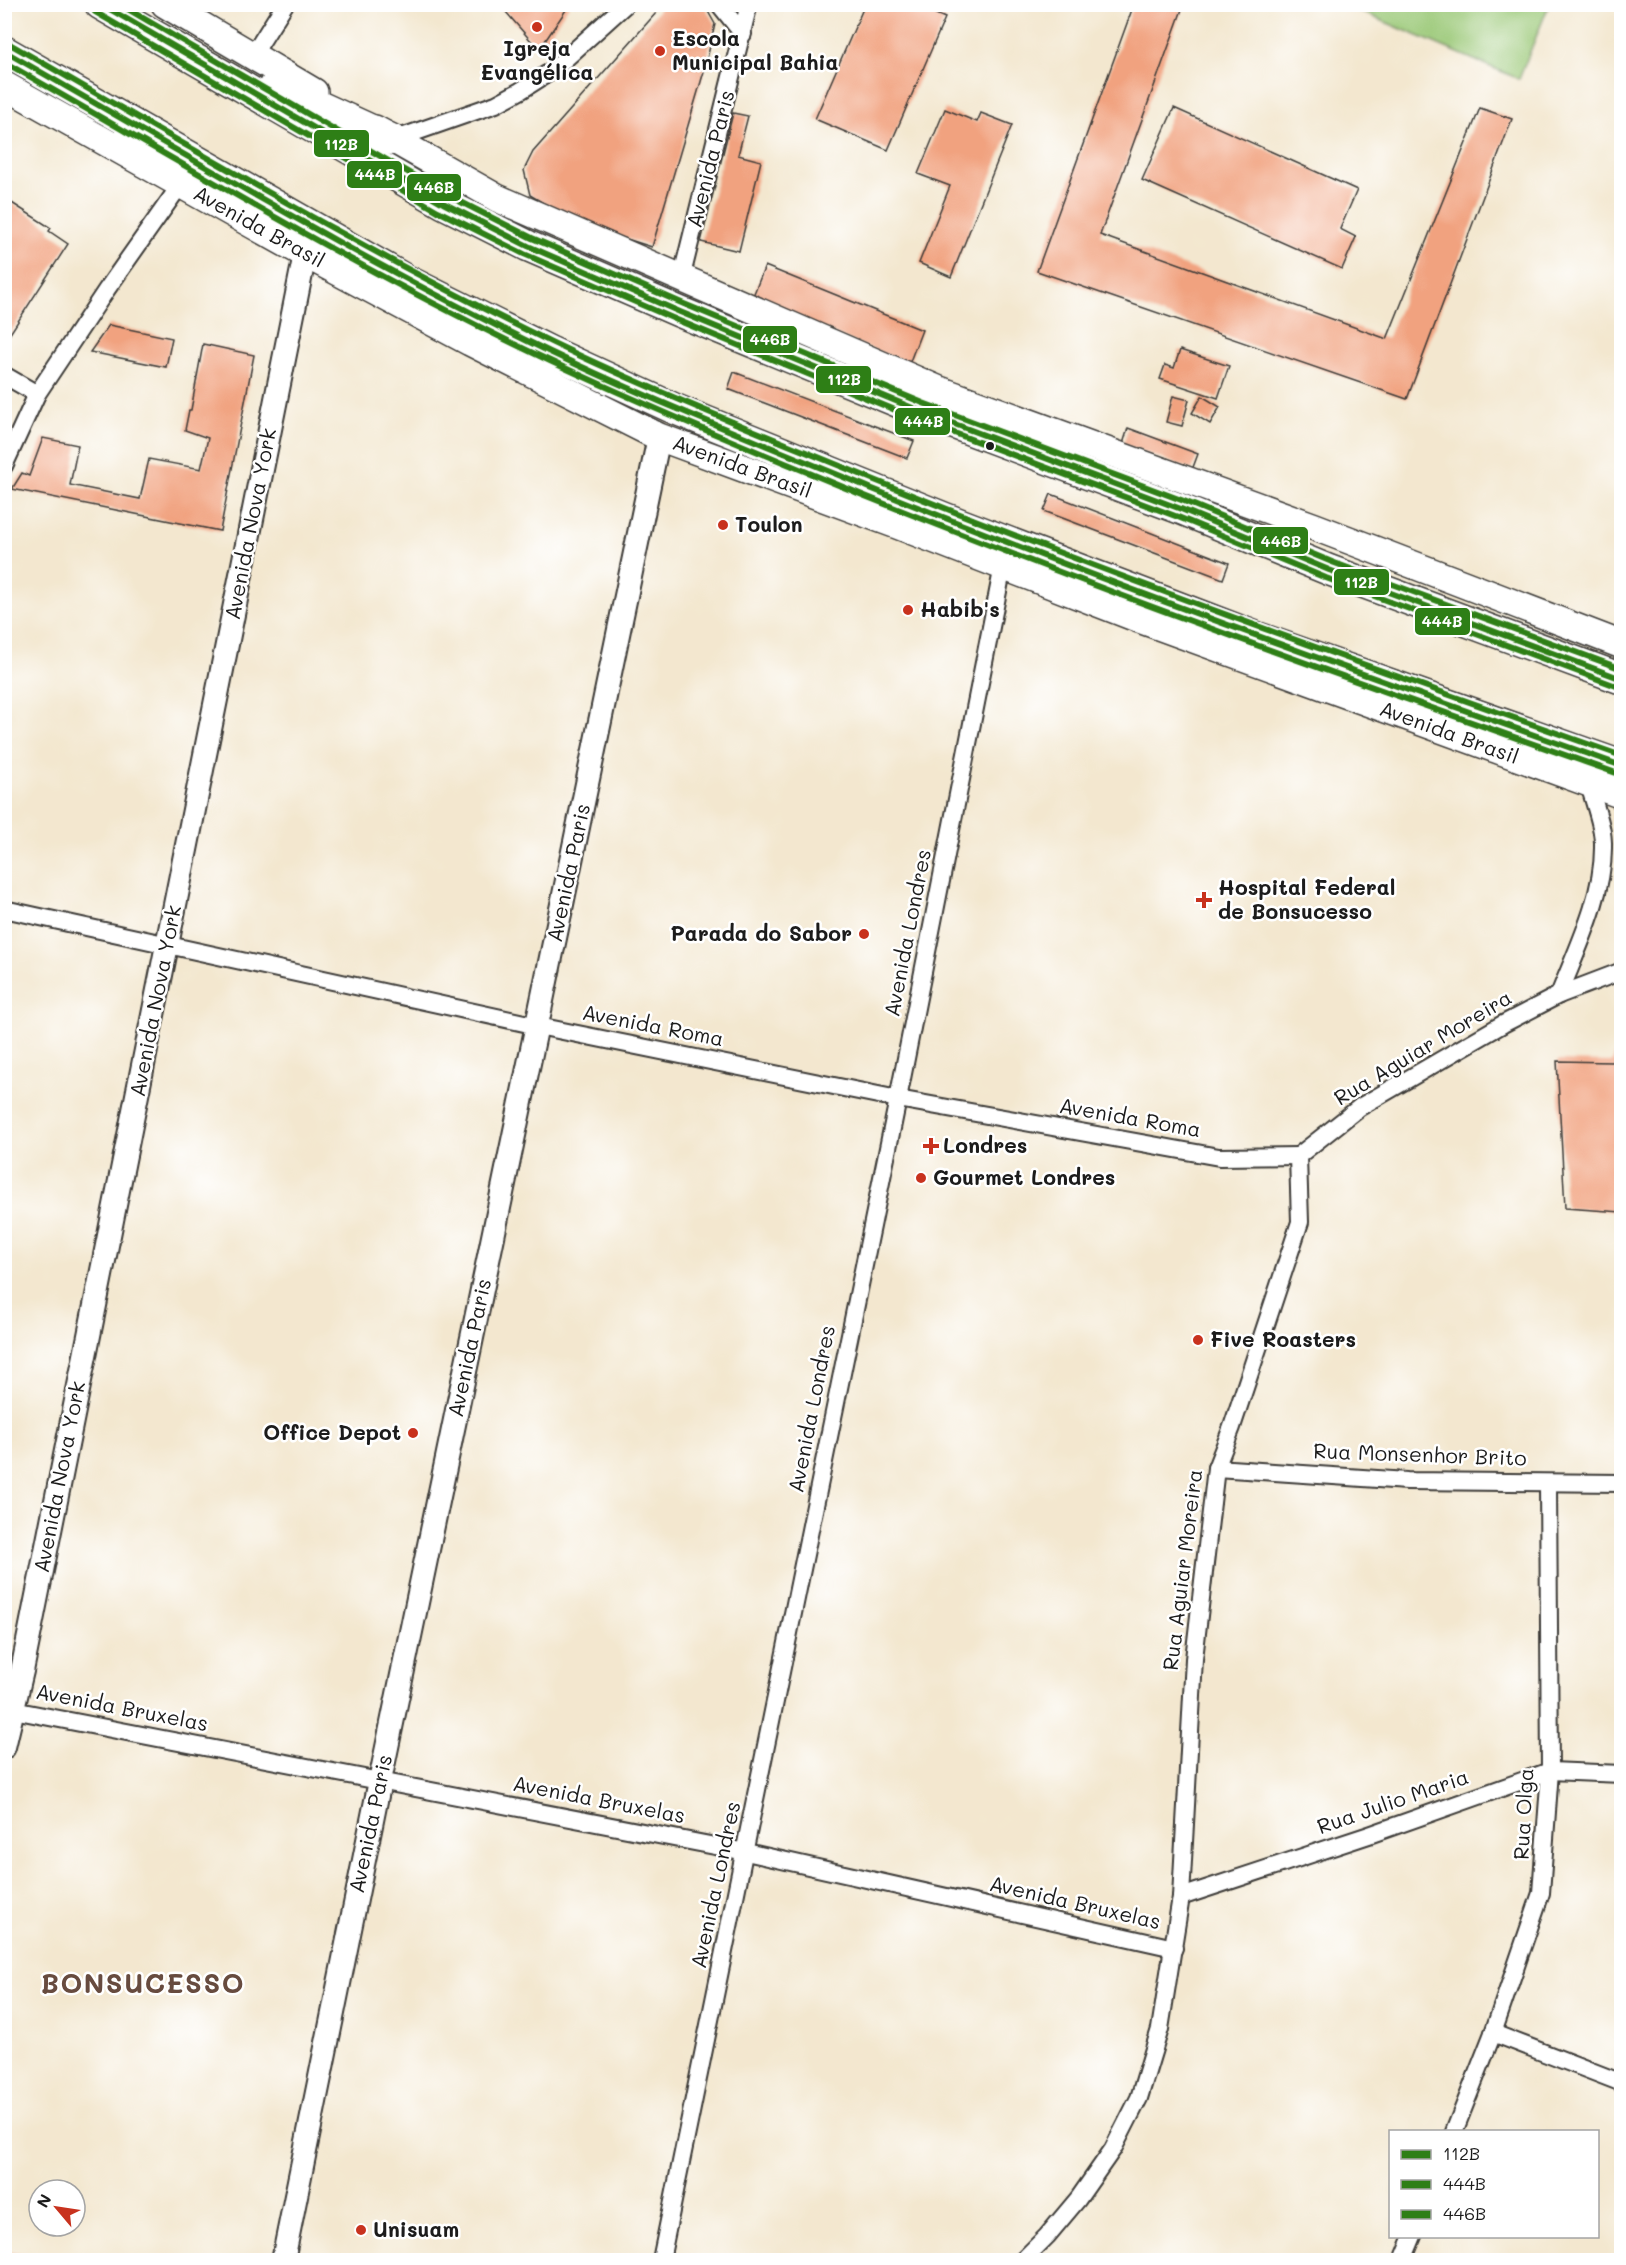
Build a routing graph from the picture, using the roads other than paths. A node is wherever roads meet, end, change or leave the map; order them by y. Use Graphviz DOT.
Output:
graph roads {
  1 [pos="165,4"];
  2 [pos="285,4"];
  3 [pos="626,4"];
  4 [pos="719,4"];
  5 [pos="749,4"];
  6 [pos="108,9"];
  7 [pos="743,34"];
  8 [pos="4,51"];
  9 [pos="253,55"];
  10 [pos="4,65"];
  11 [pos="4,85"];
  12 [pos="393,140"];
  13 [pos="181,184"];
  14 [pos="305,254"];
  15 [pos="681,279"];
  16 [pos="4,375"];
  17 [pos="37,394"];
  18 [pos="659,437"];
  19 [pos="4,466"];
  20 [pos="1003,566"];
  21 [pos="1622,645"];
  22 [pos="1622,679"];
  23 [pos="1622,766"];
  24 [pos="1589,784"];
  25 [pos="1622,795"];
  26 [pos="4,909"];
  27 [pos="167,944"];
  28 [pos="1622,971"];
  29 [pos="1559,995"];
  30 [pos="538,1026"];
  31 [pos="898,1099"];
  32 [pos="1298,1156"];
  33 [pos="1216,1468"];
  34 [pos="1548,1483"];
  35 [pos="1622,1483"];
  36 [pos="13,1710"];
  37 [pos="4,1747"];
  38 [pos="1550,1771"];
  39 [pos="1622,1774"];
  40 [pos="380,1781"];
  41 [pos="746,1852"];
  42 [pos="1181,1897"];
  43 [pos="1174,1948"];
  44 [pos="1493,2033"];
  45 [pos="1622,2083"];
  46 [pos="1455,2130"];
  47 [pos="1412,2238"];
  48 [pos="283,2260"];
  49 [pos="661,2260"];
  50 [pos="1023,2260"];
  51 [pos="1403,2260"];
  1 -- 9 [label="highway"];
  2 -- 9 [label="street"];
  3 -- 12 [label="street"];
  4 -- 7 [label="street"];
  5 -- 7 [label="street, Avenida Paris"];
  6 -- 12 [label="highway"];
  6 -- 22 [label="highway"];
  7 -- 15 [label="street, Avenida Paris"];
  8 -- 23 [label="highway, Avenida Brasil"];
  9 -- 12 [label="highway"];
  10 -- 13 [label="highway"];
  11 -- 13 [label="highway, Avenida Brasil"];
  12 -- 15 [label="highway"];
  13 -- 14 [label="highway, Avenida Brasil"];
  13 -- 17 [label="street"];
  14 -- 18 [label="highway, Avenida Brasil"];
  14 -- 27 [label="main road, Avenida Nova York"];
  15 -- 21 [label="highway"];
  16 -- 17 [label="street"];
  17 -- 19 [label="street"];
  18 -- 20 [label="highway, Avenida Brasil"];
  18 -- 30 [label="main road, Avenida Paris"];
  20 -- 24 [label="highway, Avenida Brasil"];
  20 -- 31 [label="street, Avenida Londres"];
  24 -- 25 [label="highway, Avenida Brasil"];
  24 -- 29 [label="street"];
  26 -- 27 [label="street, Avenida Roma"];
  27 -- 30 [label="street, Avenida Roma"];
  27 -- 36 [label="main road, Avenida Nova York"];
  28 -- 29 [label="street, Rua Aguiar Moreira"];
  29 -- 32 [label="street, Rua Aguiar Moreira"];
  30 -- 31 [label="street, Avenida Roma"];
  30 -- 40 [label="main road, Avenida Paris"];
  31 -- 32 [label="street, Avenida Roma"];
  31 -- 41 [label="street, Avenida Londres"];
  32 -- 33 [label="street, Rua Aguiar Moreira"];
  33 -- 34 [label="street, Rua Monsenhor Brito"];
  33 -- 42 [label="street, Rua Aguiar Moreira"];
  34 -- 35 [label="street, Rua Monsenhor Brito"];
  34 -- 38 [label="street, Rua Olga"];
  36 -- 37 [label="main road, Avenida Nova York"];
  36 -- 40 [label="street, Avenida Bruxelas"];
  38 -- 39 [label="street, Rua Julio Maria"];
  38 -- 42 [label="street, Rua Julio Maria"];
  38 -- 44 [label="street, Rua Olga"];
  40 -- 41 [label="street, Avenida Bruxelas"];
  40 -- 48 [label="main road, Avenida Paris"];
  41 -- 43 [label="street, Avenida Bruxelas"];
  41 -- 49 [label="street, Avenida Londres"];
  42 -- 43 [label="street, Rua Aguiar Moreira"];
  43 -- 50 [label="street, Rua Aguiar Moreira"];
  44 -- 45 [label="street"];
  44 -- 46 [label="street, Rua Olga"];
  47 -- 51 [label="street"];
}
